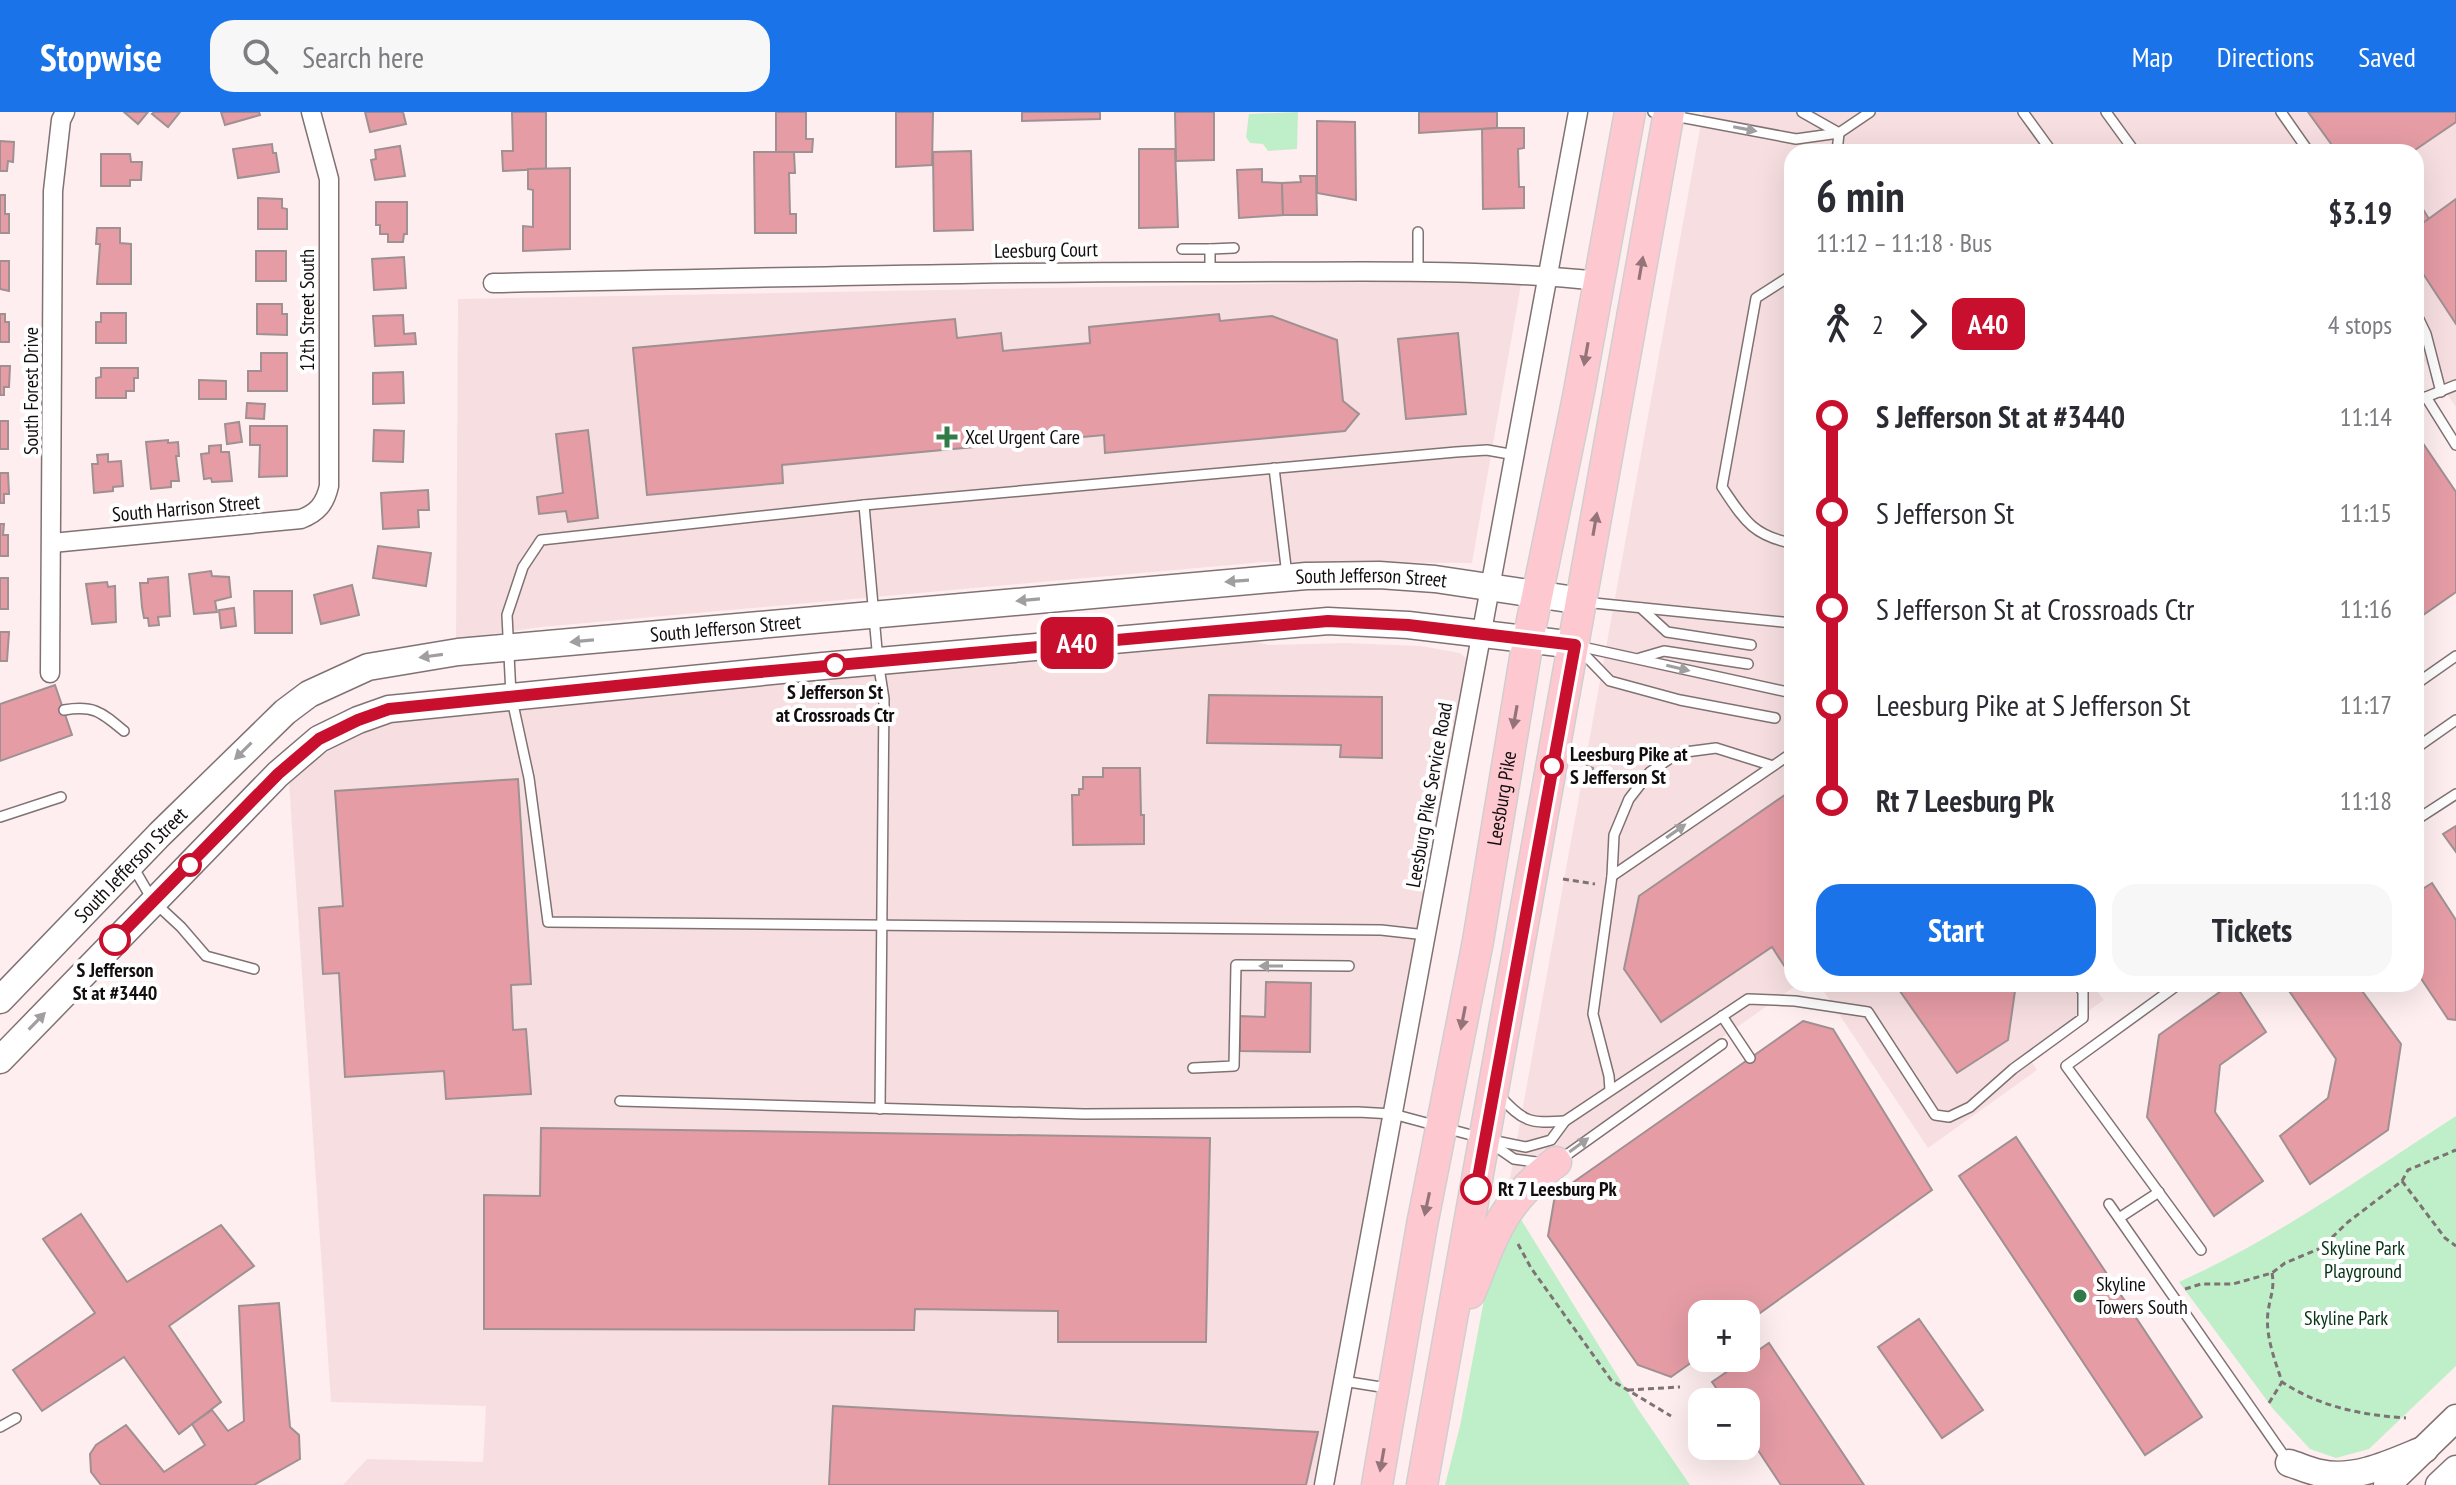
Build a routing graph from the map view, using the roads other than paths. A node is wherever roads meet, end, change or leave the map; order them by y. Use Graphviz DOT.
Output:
graph roads {
  1 [pos="65,112"];
  2 [pos="311,112"];
  3 [pos="1578,112"];
  4 [pos="1630,112"];
  5 [pos="1802,112"];
  6 [pos="1870,112"];
  7 [pos="2023,112"];
  8 [pos="2106,112"];
  9 [pos="2281,112"];
  10 [pos="1663,113"];
  11 [pos="1839,133"];
  12 [pos="1838,144"];
  13 [pos="2046,144"];
  14 [pos="2129,144"];
  15 [pos="2303,144"];
  16 [pos="1418,232"];
  17 [pos="1234,248"];
  18 [pos="1182,249"];
  19 [pos="1210,249"];
  20 [pos="1210,271"];
  21 [pos="1418,272"];
  22 [pos="1548,276"];
  23 [pos="1784,280"];
  24 [pos="1599,281"];
  25 [pos="493,283"];
  26 [pos="2424,330"];
  27 [pos="2456,385"];
  28 [pos="2441,392"];
  29 [pos="2424,398"];
  30 [pos="2424,403"];
  31 [pos="2456,445"];
  32 [pos="1515,455"];
  33 [pos="1274,468"];
  34 [pos="864,505"];
  35 [pos="320,507"];
  36 [pos="1784,542"];
  37 [pos="52,543"];
  38 [pos="1287,578"];
  39 [pos="1490,588"];
  40 [pos="1538,596"];
  41 [pos="1582,601"];
  42 [pos="1641,608"];
  43 [pos="875,614"];
  44 [pos="1784,622"];
  45 [pos="1481,634"];
  46 [pos="1528,640"];
  47 [pos="1575,645"];
  48 [pos="1751,645"];
  49 [pos="508,648"];
  50 [pos="2456,656"];
  51 [pos="1637,659"];
  52 [pos="878,661"];
  53 [pos="1748,664"];
  54 [pos="50,673"];
  55 [pos="2424,678"];
  56 [pos="1784,691"];
  57 [pos="511,695"];
  58 [pos="64,710"];
  59 [pos="1775,718"];
  60 [pos="2456,720"];
  61 [pos="124,731"];
  62 [pos="2424,742"];
  63 [pos="1784,757"];
  64 [pos="1770,765"];
  65 [pos="2456,794"];
  66 [pos="61,797"];
  67 [pos="2424,815"];
  68 [pos="0,817"];
  69 [pos="131,864"];
  70 [pos="1612,876"];
  71 [pos="153,901"];
  72 [pos="882,924"];
  73 [pos="1426,935"];
  74 [pos="1349,966"];
  75 [pos="254,969"];
  76 [pos="2083,992"];
  77 [pos="2168,992"];
  78 [pos="0,1000"];
  79 [pos="1722,1016"];
  80 [pos="1722,1044"];
  81 [pos="1750,1058"];
  82 [pos="0,1060"];
  83 [pos="1193,1068"];
  84 [pos="1494,1090"];
  85 [pos="1610,1090"];
  86 [pos="620,1101"];
  87 [pos="880,1109"];
  88 [pos="1393,1114"];
  89 [pos="1565,1121"];
  90 [pos="1443,1128"];
  91 [pos="1486,1139"];
  92 [pos="1556,1162"];
  93 [pos="2159,1192"];
  94 [pos="2109,1204"];
  95 [pos="2119,1218"];
  96 [pos="2201,1250"];
  97 [pos="1446,1355"];
  98 [pos="1343,1381"];
  99 [pos="1394,1390"];
  100 [pos="16,1418"];
  101 [pos="2456,1418"];
  102 [pos="0,1427"];
  103 [pos="2425,1449"];
  104 [pos="2289,1463"];
  105 [pos="2456,1469"];
  106 [pos="1324,1485"];
  107 [pos="1377,1485"];
  108 [pos="1422,1485"];
  109 [pos="2306,1485"];
  110 [pos="2387,1485"];
  111 [pos="2439,1485"];
  1 -- 37 [label="street, South Forest Drive"];
  2 -- 35 [label="street, 12th Street South"];
  3 -- 22 [label="street, Leesburg Pike Service Road"];
  4 -- 24 [label="main road, Leesburg Pike"];
  5 -- 11 [label="lane"];
  6 -- 11 [label="lane"];
  7 -- 13 [label="lane"];
  8 -- 14 [label="lane"];
  9 -- 15 [label="lane"];
  10 -- 11 [label="lane, one-way"];
  41 -- 10 [label="main road, one-way"];
  11 -- 12 [label="lane"];
  16 -- 21 [label="lane"];
  17 -- 19 [label="lane"];
  18 -- 19 [label="lane"];
  19 -- 20 [label="lane"];
  20 -- 21 [label="street, Leesburg Court"];
  20 -- 25 [label="street, Leesburg Court"];
  21 -- 22 [label="street, Leesburg Court"];
  22 -- 24 [label="street, Leesburg Court"];
  22 -- 32 [label="street, Leesburg Pike Service Road"];
  23 -- 36 [label="lane"];
  24 -- 40 [label="main road, Leesburg Pike, one-way"];
  26 -- 28 [label="lane"];
  27 -- 28 [label="lane"];
  28 -- 29 [label="lane"];
  30 -- 31 [label="lane"];
  32 -- 33 [label="lane"];
  32 -- 39 [label="street, Leesburg Pike Service Road"];
  33 -- 34 [label="lane"];
  33 -- 38 [label="lane"];
  34 -- 43 [label="lane"];
  34 -- 49 [label="lane"];
  35 -- 37 [label="street, South Harrison Street"];
  37 -- 54 [label="street, South Forest Drive"];
  38 -- 39 [label="street, South Jefferson Street"];
  38 -- 43 [label="street, South Jefferson Street, one-way"];
  39 -- 40 [label="street, South Jefferson Street"];
  39 -- 45 [label="street, Leesburg Pike Service Road"];
  40 -- 41 [label="street, South Jefferson Street"];
  40 -- 46 [label="main road, Leesburg Pike"];
  41 -- 42 [label="lane"];
  41 -- 47 [label="main road"];
  42 -- 44 [label="lane"];
  42 -- 48 [label="lane"];
  43 -- 49 [label="street, South Jefferson Street, one-way"];
  43 -- 52 [label="lane"];
  45 -- 46 [label="street, South Jefferson Street"];
  45 -- 52 [label="street, South Jefferson Street"];
  45 -- 73 [label="street, Leesburg Pike Service Road"];
  46 -- 47 [label="street, South Jefferson Street"];
  46 -- 90 [label="main road, Leesburg Pike, one-way"];
  47 -- 51 [label="lane"];
  47 -- 59 [label="lane"];
  47 -- 84 [label="main road"];
  49 -- 57 [label="lane"];
  49 -- 69 [label="street, South Jefferson Street, one-way"];
  50 -- 55 [label="lane"];
  51 -- 53 [label="lane"];
  51 -- 56 [label="lane, one-way"];
  52 -- 57 [label="street, South Jefferson Street"];
  52 -- 72 [label="lane"];
  57 -- 71 [label="street, South Jefferson Street"];
  57 -- 72 [label="lane"];
  58 -- 61 [label="lane"];
  60 -- 62 [label="lane"];
  63 -- 64 [label="lane"];
  70 -- 64 [label="lane, one-way"];
  64 -- 70 [label="lane"];
  65 -- 67 [label="lane"];
  66 -- 68 [label="lane"];
  69 -- 71 [label="lane"];
  69 -- 78 [label="street, South Jefferson Street"];
  70 -- 85 [label="lane"];
  71 -- 75 [label="lane"];
  82 -- 71 [label="street, South Jefferson Street, one-way"];
  72 -- 73 [label="lane"];
  72 -- 87 [label="lane"];
  73 -- 88 [label="street, Leesburg Pike Service Road"];
  74 -- 83 [label="lane, one-way"];
  76 -- 79 [label="lane"];
  77 -- 93 [label="lane"];
  79 -- 81 [label="lane"];
  79 -- 85 [label="lane"];
  92 -- 80 [label="lane, one-way"];
  84 -- 89 [label="lane"];
  84 -- 91 [label="main road"];
  85 -- 89 [label="lane"];
  86 -- 87 [label="lane"];
  87 -- 88 [label="lane"];
  88 -- 90 [label="lane"];
  88 -- 98 [label="street, Leesburg Pike Service Road"];
  89 -- 91 [label="lane"];
  90 -- 91 [label="lane"];
  90 -- 99 [label="main road, Leesburg Pike, one-way"];
  91 -- 92 [label="lane"];
  91 -- 97 [label="main road"];
  92 -- 97 [label="main road"];
  93 -- 95 [label="lane"];
  93 -- 96 [label="lane"];
  94 -- 95 [label="lane"];
  95 -- 104 [label="lane"];
  97 -- 108 [label="main road"];
  98 -- 99 [label="lane"];
  98 -- 106 [label="street, Leesburg Pike Service Road"];
  99 -- 107 [label="main road, Leesburg Pike, one-way"];
  100 -- 102 [label="lane"];
  101 -- 103 [label="street"];
  103 -- 104 [label="street"];
  103 -- 110 [label="street"];
  104 -- 109 [label="lane"];
  105 -- 111 [label="street"];
}
